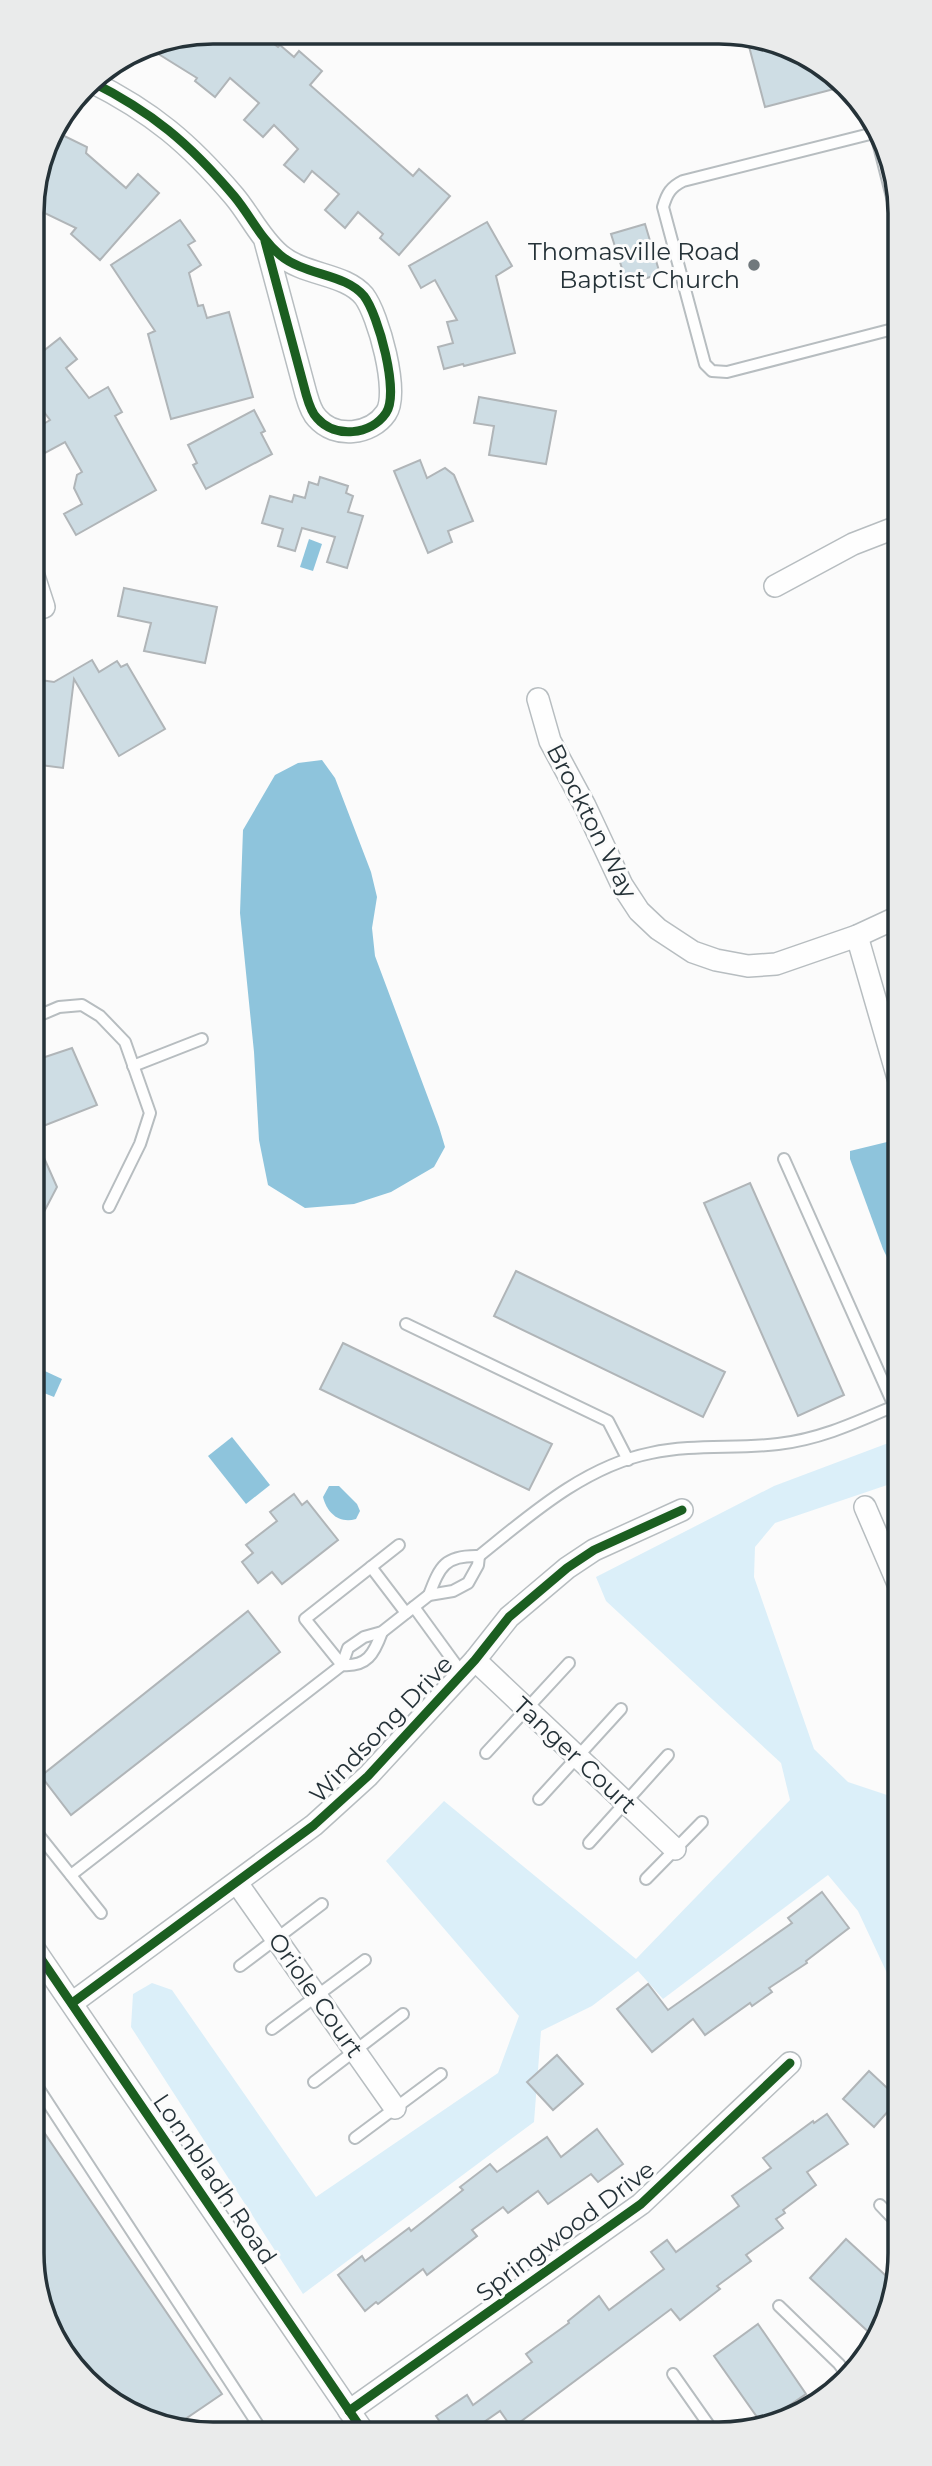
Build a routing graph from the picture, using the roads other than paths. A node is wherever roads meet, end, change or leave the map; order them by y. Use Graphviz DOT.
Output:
graph roads {
  1 [pos="101,86"];
  2 [pos="869,134"];
  3 [pos="265,241"];
  4 [pos="888,330"];
  5 [pos="888,530"];
  6 [pos="775,586"];
  7 [pos="538,699"];
  8 [pos="888,922"];
  9 [pos="857,936"];
  10 [pos="44,1013"];
  11 [pos="202,1039"];
  12 [pos="888,1043"];
  13 [pos="133,1066"];
  14 [pos="784,1159"];
  15 [pos="109,1207"];
  16 [pos="406,1324"];
  17 [pos="888,1385"];
  18 [pos="888,1409"];
  19 [pos="628,1460"];
  20 [pos="865,1507"];
  21 [pos="681,1510"];
  22 [pos="399,1545"];
  23 [pos="479,1556"];
  24 [pos="888,1560"];
  25 [pos="371,1567"];
  26 [pos="429,1595"];
  27 [pos="410,1610"];
  28 [pos="382,1632"];
  29 [pos="569,1663"];
  30 [pos="342,1665"];
  31 [pos="469,1667"];
  32 [pos="527,1709"];
  33 [pos="621,1709"];
  34 [pos="486,1753"];
  35 [pos="668,1755"];
  36 [pos="577,1757"];
  37 [pos="539,1799"];
  38 [pos="625,1803"];
  39 [pos="702,1822"];
  40 [pos="44,1841"];
  41 [pos="589,1843"];
  42 [pos="675,1849"];
  43 [pos="71,1875"];
  44 [pos="646,1879"];
  45 [pos="237,1883"];
  46 [pos="322,1904"];
  47 [pos="101,1913"];
  48 [pos="276,1939"];
  49 [pos="365,1960"];
  50 [pos="44,1964"];
  51 [pos="240,1966"];
  52 [pos="317,1996"];
  53 [pos="72,2003"];
  54 [pos="403,2014"];
  55 [pos="272,2029"];
  56 [pos="355,2051"];
  57 [pos="790,2063"];
  58 [pos="441,2074"];
  59 [pos="314,2082"];
  60 [pos="44,2096"];
  61 [pos="396,2108"];
  62 [pos="355,2138"];
  63 [pos="880,2205"];
  64 [pos="888,2213"];
  65 [pos="779,2306"];
  66 [pos="842,2369"];
  67 [pos="673,2374"];
  68 [pos="349,2411"];
  69 [pos="256,2422"];
  70 [pos="357,2422"];
  71 [pos="707,2422"];
  1 -- 3 [label="street"];
  2 -- 4 [label="lane"];
  3 -- 3 [label="street"];
  5 -- 6 [label="street"];
  7 -- 9 [label="street, Brockton Way"];
  8 -- 9 [label="street, Brockton Way"];
  9 -- 12 [label="street"];
  10 -- 13 [label="lane"];
  11 -- 13 [label="lane"];
  13 -- 15 [label="lane"];
  14 -- 17 [label="lane"];
  16 -- 19 [label="lane"];
  18 -- 19 [label="lane"];
  19 -- 23 [label="lane"];
  20 -- 24 [label="street"];
  21 -- 31 [label="street, Windsong Drive"];
  22 -- 25 [label="lane"];
  23 -- 26 [label="lane"];
  23 -- 26 [label="lane"];
  25 -- 27 [label="lane"];
  25 -- 30 [label="lane"];
  26 -- 27 [label="lane"];
  27 -- 28 [label="lane"];
  27 -- 31 [label="lane"];
  28 -- 30 [label="lane"];
  28 -- 30 [label="lane"];
  29 -- 32 [label="lane"];
  30 -- 43 [label="lane"];
  31 -- 32 [label="street, Tanger Court"];
  31 -- 45 [label="street, Windsong Drive"];
  32 -- 34 [label="lane"];
  32 -- 36 [label="street, Tanger Court"];
  33 -- 36 [label="lane"];
  35 -- 38 [label="lane"];
  36 -- 37 [label="lane"];
  36 -- 38 [label="street, Tanger Court"];
  38 -- 41 [label="lane"];
  38 -- 42 [label="street, Tanger Court"];
  39 -- 42 [label="lane"];
  40 -- 43 [label="lane"];
  42 -- 44 [label="lane"];
  43 -- 47 [label="lane"];
  45 -- 48 [label="street, Oriole Court"];
  45 -- 53 [label="street, Windsong Drive"];
  46 -- 48 [label="lane"];
  48 -- 51 [label="lane"];
  48 -- 52 [label="street, Oriole Court"];
  49 -- 52 [label="lane"];
  50 -- 53 [label="street, Lonnbladh Road"];
  52 -- 55 [label="lane"];
  52 -- 56 [label="street, Oriole Court"];
  53 -- 68 [label="street, Lonnbladh Road"];
  54 -- 56 [label="lane"];
  56 -- 59 [label="lane"];
  56 -- 61 [label="street, Oriole Court"];
  57 -- 68 [label="street, Springwood Drive"];
  58 -- 61 [label="lane"];
  60 -- 69 [label="lane"];
  61 -- 62 [label="lane"];
  63 -- 64 [label="lane"];
  65 -- 66 [label="lane"];
  67 -- 71 [label="lane"];
  68 -- 70 [label="street, Lonnbladh Road"];
}
